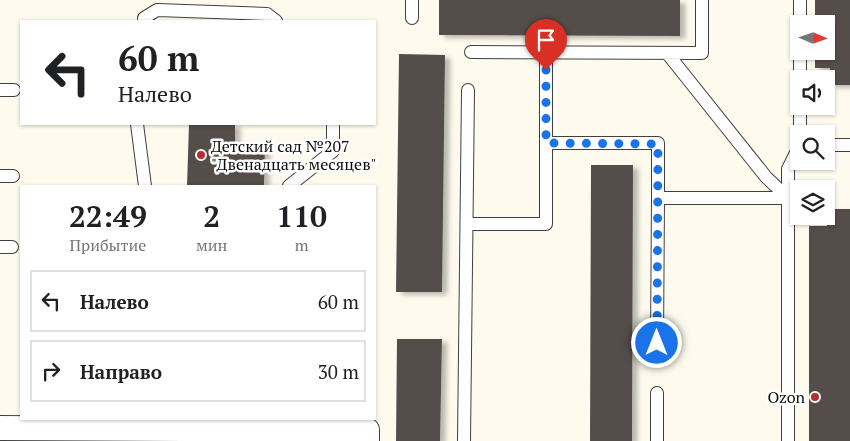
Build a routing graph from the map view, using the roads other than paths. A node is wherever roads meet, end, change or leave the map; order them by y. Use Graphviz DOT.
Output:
graph roads {
  1 [pos="412,0"];
  2 [pos="702,0"];
  3 [pos="800,0"];
  4 [pos="209,6"];
  5 [pos="800,15"];
  6 [pos="412,18"];
  7 [pos="144,20"];
  8 [pos="275,20"];
  9 [pos="471,52"];
  10 [pos="546,52"];
  11 [pos="667,53"];
  12 [pos="0,90"];
  13 [pos="14,90"];
  14 [pos="468,90"];
  15 [pos="137,125"];
  16 [pos="333,125"];
  17 [pos="546,143"];
  18 [pos="835,145"];
  19 [pos="850,145"];
  20 [pos="790,165"];
  21 [pos="145,185"];
  22 [pos="290,185"];
  23 [pos="658,198"];
  24 [pos="788,198"];
  25 [pos="467,224"];
  26 [pos="657,343"];
  27 [pos="657,393"];
  28 [pos="0,428"];
  29 [pos="367,436"];
  30 [pos="464,441"];
  31 [pos="657,441"];
  32 [pos="788,441"];
  1 -- 6 [label="lane"];
  2 -- 11 [label="lane"];
  3 -- 5 [label="lane"];
  4 -- 7 [label="lane"];
  4 -- 8 [label="lane"];
  9 -- 10 [label="lane"];
  10 -- 11 [label="lane"];
  10 -- 17 [label="lane"];
  11 -- 24 [label="lane"];
  12 -- 13 [label="lane"];
  14 -- 25 [label="lane"];
  15 -- 21 [label="lane"];
  16 -- 22 [label="lane"];
  17 -- 23 [label="lane"];
  17 -- 25 [label="lane"];
  18 -- 19 [label="lane"];
  20 -- 24 [label="lane"];
  23 -- 24 [label="lane"];
  23 -- 26 [label="lane"];
  24 -- 32 [label="lane"];
  25 -- 30 [label="lane"];
  27 -- 31 [label="lane"];
  28 -- 29 [label="street"];
}
